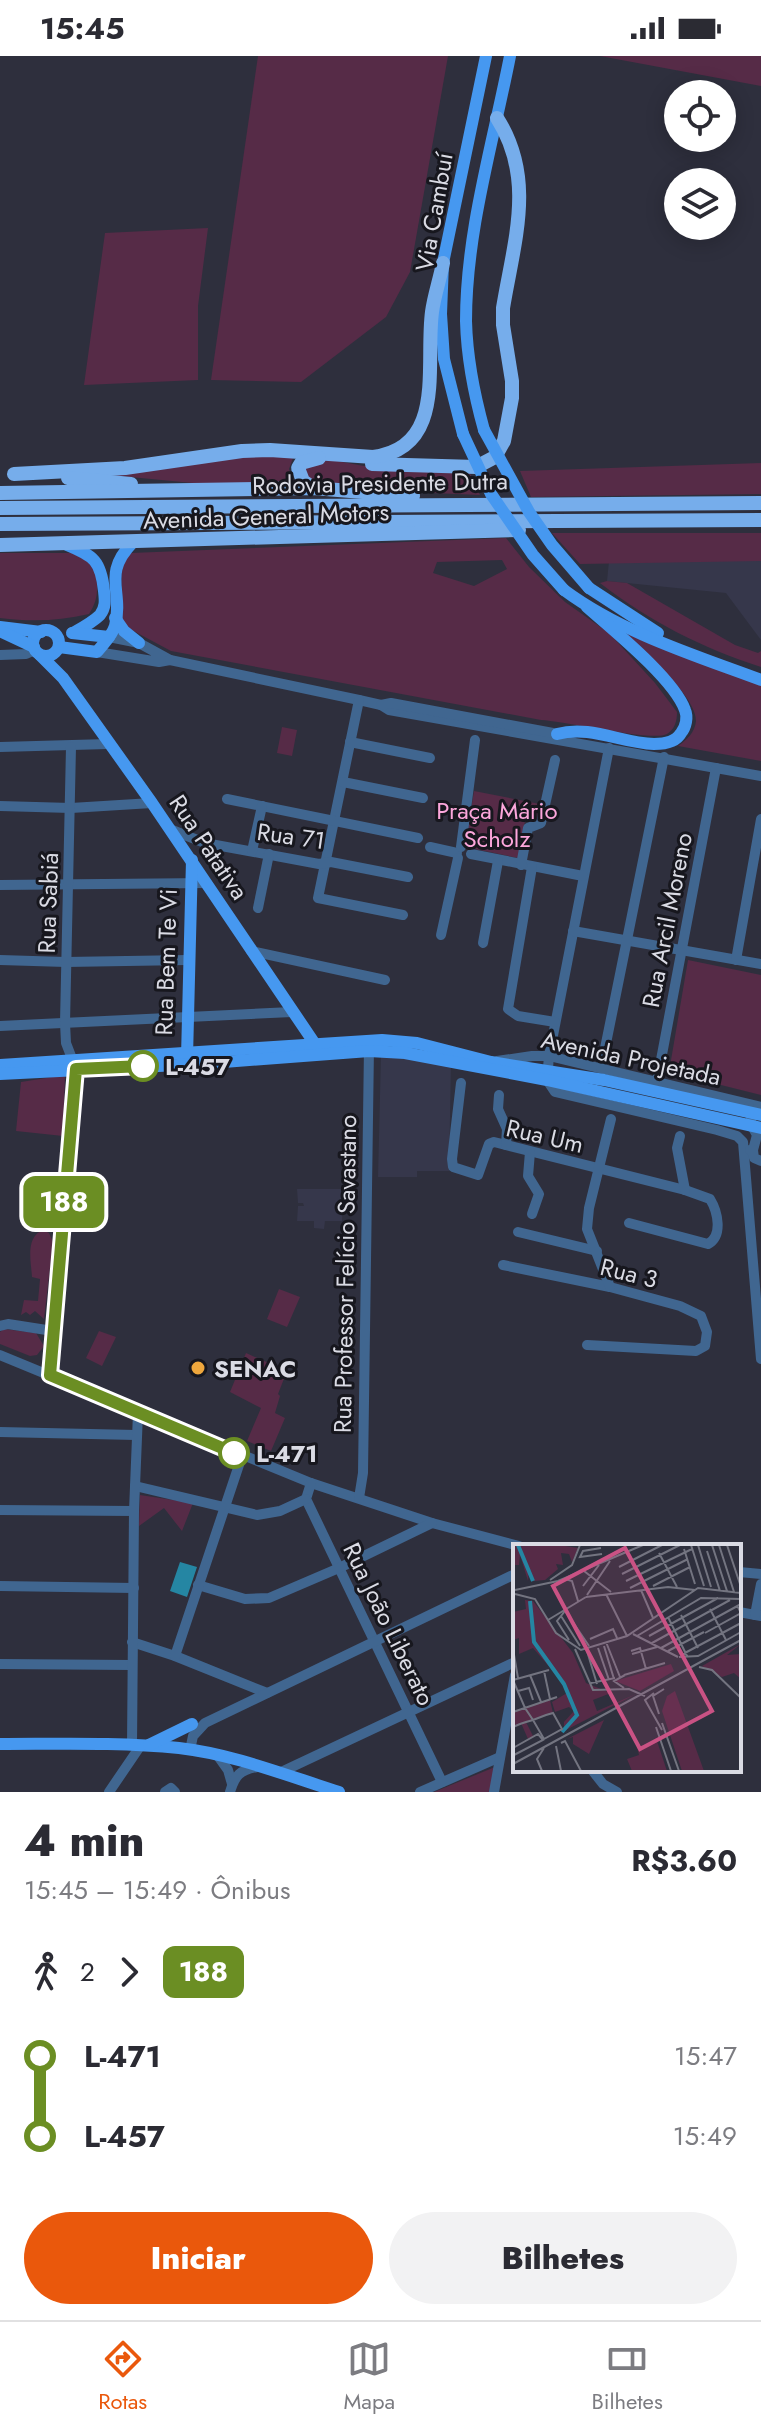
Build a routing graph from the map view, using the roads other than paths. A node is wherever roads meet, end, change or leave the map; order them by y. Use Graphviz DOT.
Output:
graph roads {
  1 [pos="486,56"];
  2 [pos="510,56"];
  3 [pos="497,118"];
  4 [pos="443,263"];
  5 [pos="7,473"];
  6 [pos="313,488"];
  7 [pos="212,491"];
  8 [pos="0,493"];
  9 [pos="525,503"];
  10 [pos="761,503"];
  11 [pos="0,508"];
  12 [pos="706,520"];
  13 [pos="761,520"];
  14 [pos="0,524"];
  15 [pos="133,542"];
  16 [pos="0,545"];
  17 [pos="67,545"];
  18 [pos="587,607"];
  19 [pos="115,618"];
  20 [pos="0,629"];
  21 [pos="46,631"];
  22 [pos="73,633"];
  23 [pos="109,637"];
  24 [pos="139,643"];
  25 [pos="58,649"];
  26 [pos="36,651"];
  27 [pos="97,652"];
  28 [pos="688,652"];
  29 [pos="0,655"];
  30 [pos="170,660"];
  31 [pos="63,678"];
  32 [pos="761,680"];
  33 [pos="359,700"];
  34 [pos="381,705"];
  35 [pos="557,734"];
  36 [pos="475,740"];
  37 [pos="350,742"];
  38 [pos="108,744"];
  39 [pos="0,747"];
  40 [pos="71,747"];
  41 [pos="609,748"];
  42 [pos="664,757"];
  43 [pos="430,758"];
  44 [pos="555,760"];
  45 [pos="716,768"];
  46 [pos="761,776"];
  47 [pos="343,782"];
  48 [pos="423,798"];
  49 [pos="227,799"];
  50 [pos="152,803"];
  51 [pos="0,806"];
  52 [pos="262,806"];
  53 [pos="71,808"];
  54 [pos="761,819"];
  55 [pos="334,821"];
  56 [pos="171,830"];
  57 [pos="418,838"];
  58 [pos="205,843"];
  59 [pos="430,847"];
  60 [pos="252,851"];
  61 [pos="459,853"];
  62 [pos="269,854"];
  63 [pos="189,856"];
  64 [pos="498,861"];
  65 [pos="325,864"];
  66 [pos="526,866"];
  67 [pos="583,876"];
  68 [pos="408,877"];
  69 [pos="207,883"];
  70 [pos="0,885"];
  71 [pos="70,885"];
  72 [pos="190,885"];
  73 [pos="258,908"];
  74 [pos="403,915"];
  75 [pos="573,931"];
  76 [pos="441,935"];
  77 [pos="629,941"];
  78 [pos="483,943"];
  79 [pos="682,948"];
  80 [pos="251,951"];
  81 [pos="0,960"];
  82 [pos="187,960"];
  83 [pos="736,960"];
  84 [pos="66,962"];
  85 [pos="761,964"];
  86 [pos="385,980"];
  87 [pos="292,1012"];
  88 [pos="187,1016"];
  89 [pos="555,1022"];
  90 [pos="65,1023"];
  91 [pos="0,1026"];
  92 [pos="315,1044"];
  93 [pos="369,1046"];
  94 [pos="549,1056"];
  95 [pos="187,1058"];
  96 [pos="491,1062"];
  97 [pos="0,1065"];
  98 [pos="74,1065"];
  99 [pos="601,1068"];
  100 [pos="0,1074"];
  101 [pos="548,1076"];
  102 [pos="657,1081"];
  103 [pos="461,1083"];
  104 [pos="686,1092"];
  105 [pos="499,1095"];
  106 [pos="755,1109"];
  107 [pos="682,1110"];
  108 [pos="613,1113"];
  109 [pos="664,1120"];
  110 [pos="757,1127"];
  111 [pos="680,1136"];
  112 [pos="506,1145"];
  113 [pos="748,1150"];
  114 [pos="530,1152"];
  115 [pos="761,1161"];
  116 [pos="600,1169"];
  117 [pos="685,1190"];
  118 [pos="532,1214"];
  119 [pos="629,1223"];
  120 [pos="518,1232"];
  121 [pos="597,1251"];
  122 [pos="503,1265"];
  123 [pos="610,1287"];
  124 [pos="0,1326"];
  125 [pos="53,1331"];
  126 [pos="587,1345"];
  127 [pos="0,1355"];
  128 [pos="761,1359"];
  129 [pos="50,1375"];
  130 [pos="138,1413"];
  131 [pos="0,1432"];
  132 [pos="136,1435"];
  133 [pos="242,1456"];
  134 [pos="311,1483"];
  135 [pos="135,1486"];
  136 [pos="359,1498"];
  137 [pos="306,1499"];
  138 [pos="222,1508"];
  139 [pos="0,1510"];
  140 [pos="134,1511"];
  141 [pos="432,1523"];
  142 [pos="513,1546"];
  143 [pos="339,1568"];
  144 [pos="741,1572"];
  145 [pos="761,1574"];
  146 [pos="513,1575"];
  147 [pos="761,1584"];
  148 [pos="198,1585"];
  149 [pos="0,1586"];
  150 [pos="134,1588"];
  151 [pos="758,1616"];
  152 [pos="376,1640"];
  153 [pos="132,1642"];
  154 [pos="175,1656"];
  155 [pos="513,1663"];
  156 [pos="0,1664"];
  157 [pos="132,1665"];
  158 [pos="513,1686"];
  159 [pos="267,1693"];
  160 [pos="409,1712"];
  161 [pos="199,1724"];
  162 [pos="0,1744"];
  163 [pos="141,1745"];
  164 [pos="185,1749"];
  165 [pos="218,1756"];
  166 [pos="500,1757"];
  167 [pos="257,1767"];
  168 [pos="594,1772"];
  169 [pos="279,1773"];
  170 [pos="442,1782"];
  171 [pos="231,1788"];
  172 [pos="109,1792"];
  173 [pos="165,1792"];
  174 [pos="175,1792"];
  175 [pos="339,1792"];
  176 [pos="420,1792"];
  177 [pos="494,1792"];
  178 [pos="617,1792"];
  1 -- 4 [label="main road, Via Cambuí"];
  2 -- 3 [label="main road, Via Cambuí"];
  3 -- 6 [label="highway"];
  3 -- 28 [label="main road, Via Cambuí, bridge"];
  4 -- 5 [label="highway"];
  4 -- 18 [label="main road, Via Cambuí, bridge"];
  5 -- 7 [label="highway"];
  6 -- 7 [label="highway"];
  6 -- 9 [label="highway"];
  7 -- 8 [label="highway"];
  9 -- 10 [label="highway, Rodovia Presidente Dutra"];
  9 -- 11 [label="highway, Rodovia Presidente Dutra"];
  12 -- 13 [label="highway, Rodovia Presidente Dutra"];
  12 -- 14 [label="highway, Rodovia Presidente Dutra"];
  12 -- 15 [label="highway, Avenida General Motors"];
  15 -- 17 [label="highway, Avenida General Motors"];
  15 -- 19 [label="main road"];
  16 -- 17 [label="highway, Avenida General Motors"];
  17 -- 22 [label="main road"];
  18 -- 28 [label="main road, Via Cambuí"];
  18 -- 35 [label="main road"];
  19 -- 23 [label="main road"];
  19 -- 24 [label="main road"];
  20 -- 21 [label="main road"];
  20 -- 26 [label="main road, Rua Patativa"];
  21 -- 22 [label="main road"];
  21 -- 25 [label="main road"];
  21 -- 26 [label="main road"];
  22 -- 23 [label="main road"];
  23 -- 24 [label="street"];
  23 -- 27 [label="main road"];
  24 -- 30 [label="street"];
  25 -- 26 [label="main road"];
  25 -- 27 [label="main road"];
  25 -- 31 [label="main road, Rua Patativa"];
  26 -- 29 [label="street"];
  26 -- 31 [label="main road, Rua Patativa"];
  27 -- 30 [label="street"];
  28 -- 32 [label="main road, Via Cambuí"];
  30 -- 33 [label="street"];
  31 -- 38 [label="main road, Rua Patativa"];
  33 -- 34 [label="street"];
  33 -- 37 [label="street"];
  34 -- 35 [label="street"];
  34 -- 41 [label="street"];
  35 -- 41 [label="street"];
  36 -- 61 [label="street"];
  37 -- 43 [label="street"];
  37 -- 47 [label="street"];
  38 -- 40 [label="street"];
  38 -- 50 [label="main road, Rua Patativa"];
  39 -- 40 [label="street"];
  40 -- 53 [label="street, Rua Sabiá"];
  41 -- 42 [label="street"];
  41 -- 67 [label="street"];
  42 -- 45 [label="street"];
  42 -- 77 [label="street"];
  44 -- 66 [label="street"];
  45 -- 46 [label="street"];
  45 -- 79 [label="street, Rua Arcil Moreno"];
  47 -- 48 [label="street"];
  47 -- 55 [label="street"];
  49 -- 52 [label="street"];
  50 -- 53 [label="street"];
  50 -- 56 [label="main road, Rua Patativa"];
  51 -- 53 [label="street"];
  52 -- 55 [label="street"];
  52 -- 60 [label="street"];
  53 -- 71 [label="street, Rua Sabiá"];
  54 -- 83 [label="street"];
  55 -- 57 [label="street"];
  55 -- 65 [label="street"];
  56 -- 58 [label="street, Rua 71"];
  56 -- 63 [label="main road, Rua Patativa"];
  58 -- 60 [label="street, Rua 71"];
  58 -- 63 [label="street"];
  59 -- 61 [label="street"];
  60 -- 62 [label="street, Rua 71"];
  61 -- 64 [label="street"];
  61 -- 76 [label="street"];
  62 -- 65 [label="street, Rua 71"];
  62 -- 73 [label="street"];
  63 -- 69 [label="main road, Rua Patativa"];
  63 -- 72 [label="main road, Rua Bem Te Vi"];
  64 -- 66 [label="street"];
  64 -- 78 [label="street"];
  65 -- 68 [label="street, Rua 71"];
  65 -- 74 [label="street"];
  66 -- 67 [label="street"];
  66 -- 89 [label="street"];
  67 -- 75 [label="street"];
  69 -- 72 [label="street"];
  69 -- 80 [label="main road, Rua Patativa"];
  70 -- 71 [label="street"];
  71 -- 72 [label="street"];
  71 -- 84 [label="street, Rua Sabiá"];
  72 -- 82 [label="main road, Rua Bem Te Vi"];
  75 -- 77 [label="street"];
  75 -- 89 [label="street"];
  77 -- 79 [label="street"];
  77 -- 99 [label="street"];
  79 -- 83 [label="street"];
  79 -- 102 [label="street, Rua Arcil Moreno"];
  80 -- 86 [label="street"];
  80 -- 87 [label="main road, Rua Patativa"];
  81 -- 84 [label="street"];
  82 -- 84 [label="street"];
  82 -- 88 [label="main road, Rua Bem Te Vi"];
  83 -- 85 [label="street"];
  84 -- 90 [label="street, Rua Sabiá"];
  87 -- 88 [label="street"];
  87 -- 92 [label="main road, Rua Patativa"];
  88 -- 90 [label="street"];
  88 -- 95 [label="main road, Rua Bem Te Vi"];
  89 -- 94 [label="street"];
  90 -- 91 [label="street"];
  90 -- 98 [label="street, Rua Sabiá"];
  92 -- 93 [label="main road"];
  92 -- 95 [label="main road"];
  93 -- 95 [label="main road"];
  93 -- 96 [label="main road"];
  93 -- 101 [label="main road"];
  93 -- 136 [label="street, Rua Professor Felício Savastano"];
  94 -- 96 [label="street, Avenida Projetada"];
  94 -- 99 [label="street, Avenida Projetada"];
  94 -- 101 [label="street"];
  95 -- 98 [label="main road"];
  96 -- 101 [label="main road"];
  97 -- 98 [label="main road"];
  98 -- 100 [label="main road"];
  98 -- 125 [label="street, Rua Sabiá"];
  99 -- 102 [label="street, Avenida Projetada"];
  101 -- 104 [label="main road"];
  101 -- 107 [label="main road"];
  101 -- 108 [label="street"];
  102 -- 104 [label="street, Avenida Projetada"];
  103 -- 112 [label="street, Rua Um"];
  104 -- 106 [label="main road"];
  104 -- 107 [label="street"];
  105 -- 112 [label="street"];
  106 -- 110 [label="street"];
  107 -- 109 [label="street"];
  107 -- 110 [label="main road"];
  108 -- 109 [label="street"];
  108 -- 116 [label="street"];
  109 -- 113 [label="street"];
  110 -- 113 [label="street"];
  111 -- 117 [label="street"];
  112 -- 114 [label="street, Rua Um"];
  113 -- 115 [label="street"];
  113 -- 128 [label="street"];
  114 -- 116 [label="street, Rua Um"];
  114 -- 118 [label="street"];
  116 -- 117 [label="street, Rua Um"];
  116 -- 121 [label="street"];
  117 -- 119 [label="street"];
  120 -- 121 [label="street"];
  121 -- 123 [label="street"];
  122 -- 123 [label="street, Rua 3"];
  123 -- 126 [label="street, Rua 3"];
  124 -- 125 [label="street"];
  125 -- 129 [label="street, Rua Sabiá"];
  127 -- 129 [label="street"];
  129 -- 130 [label="street"];
  130 -- 132 [label="street"];
  130 -- 133 [label="street"];
  131 -- 132 [label="street"];
  132 -- 135 [label="street"];
  133 -- 134 [label="street"];
  133 -- 138 [label="street"];
  134 -- 136 [label="street"];
  134 -- 137 [label="street"];
  135 -- 138 [label="street"];
  135 -- 140 [label="street"];
  136 -- 141 [label="street"];
  137 -- 138 [label="street"];
  137 -- 143 [label="street, Rua João Liberato"];
  138 -- 148 [label="street"];
  139 -- 140 [label="street"];
  140 -- 150 [label="street"];
  141 -- 142 [label="street"];
  141 -- 143 [label="street"];
  143 -- 148 [label="street"];
  143 -- 152 [label="street, Rua João Liberato"];
  144 -- 145 [label="street"];
  146 -- 152 [label="street"];
  147 -- 151 [label="street"];
  148 -- 154 [label="street"];
  149 -- 150 [label="street"];
  150 -- 153 [label="street"];
  152 -- 159 [label="street"];
  152 -- 160 [label="street, Rua João Liberato"];
  153 -- 154 [label="street"];
  153 -- 157 [label="street"];
  154 -- 159 [label="street"];
  155 -- 160 [label="street"];
  156 -- 157 [label="street"];
  157 -- 163 [label="street"];
  158 -- 166 [label="street"];
  159 -- 161 [label="street"];
  160 -- 169 [label="street"];
  160 -- 170 [label="street, Rua João Liberato"];
  161 -- 163 [label="main road"];
  161 -- 164 [label="street"];
  162 -- 163 [label="main road"];
  163 -- 164 [label="main road"];
  163 -- 172 [label="street"];
  164 -- 165 [label="main road"];
  165 -- 167 [label="main road"];
  165 -- 171 [label="street"];
  166 -- 170 [label="street"];
  166 -- 177 [label="street"];
  167 -- 169 [label="main road"];
  167 -- 171 [label="street"];
  168 -- 178 [label="street"];
  169 -- 175 [label="main road"];
  170 -- 176 [label="street"];
  173 -- 174 [label="street"];
}
